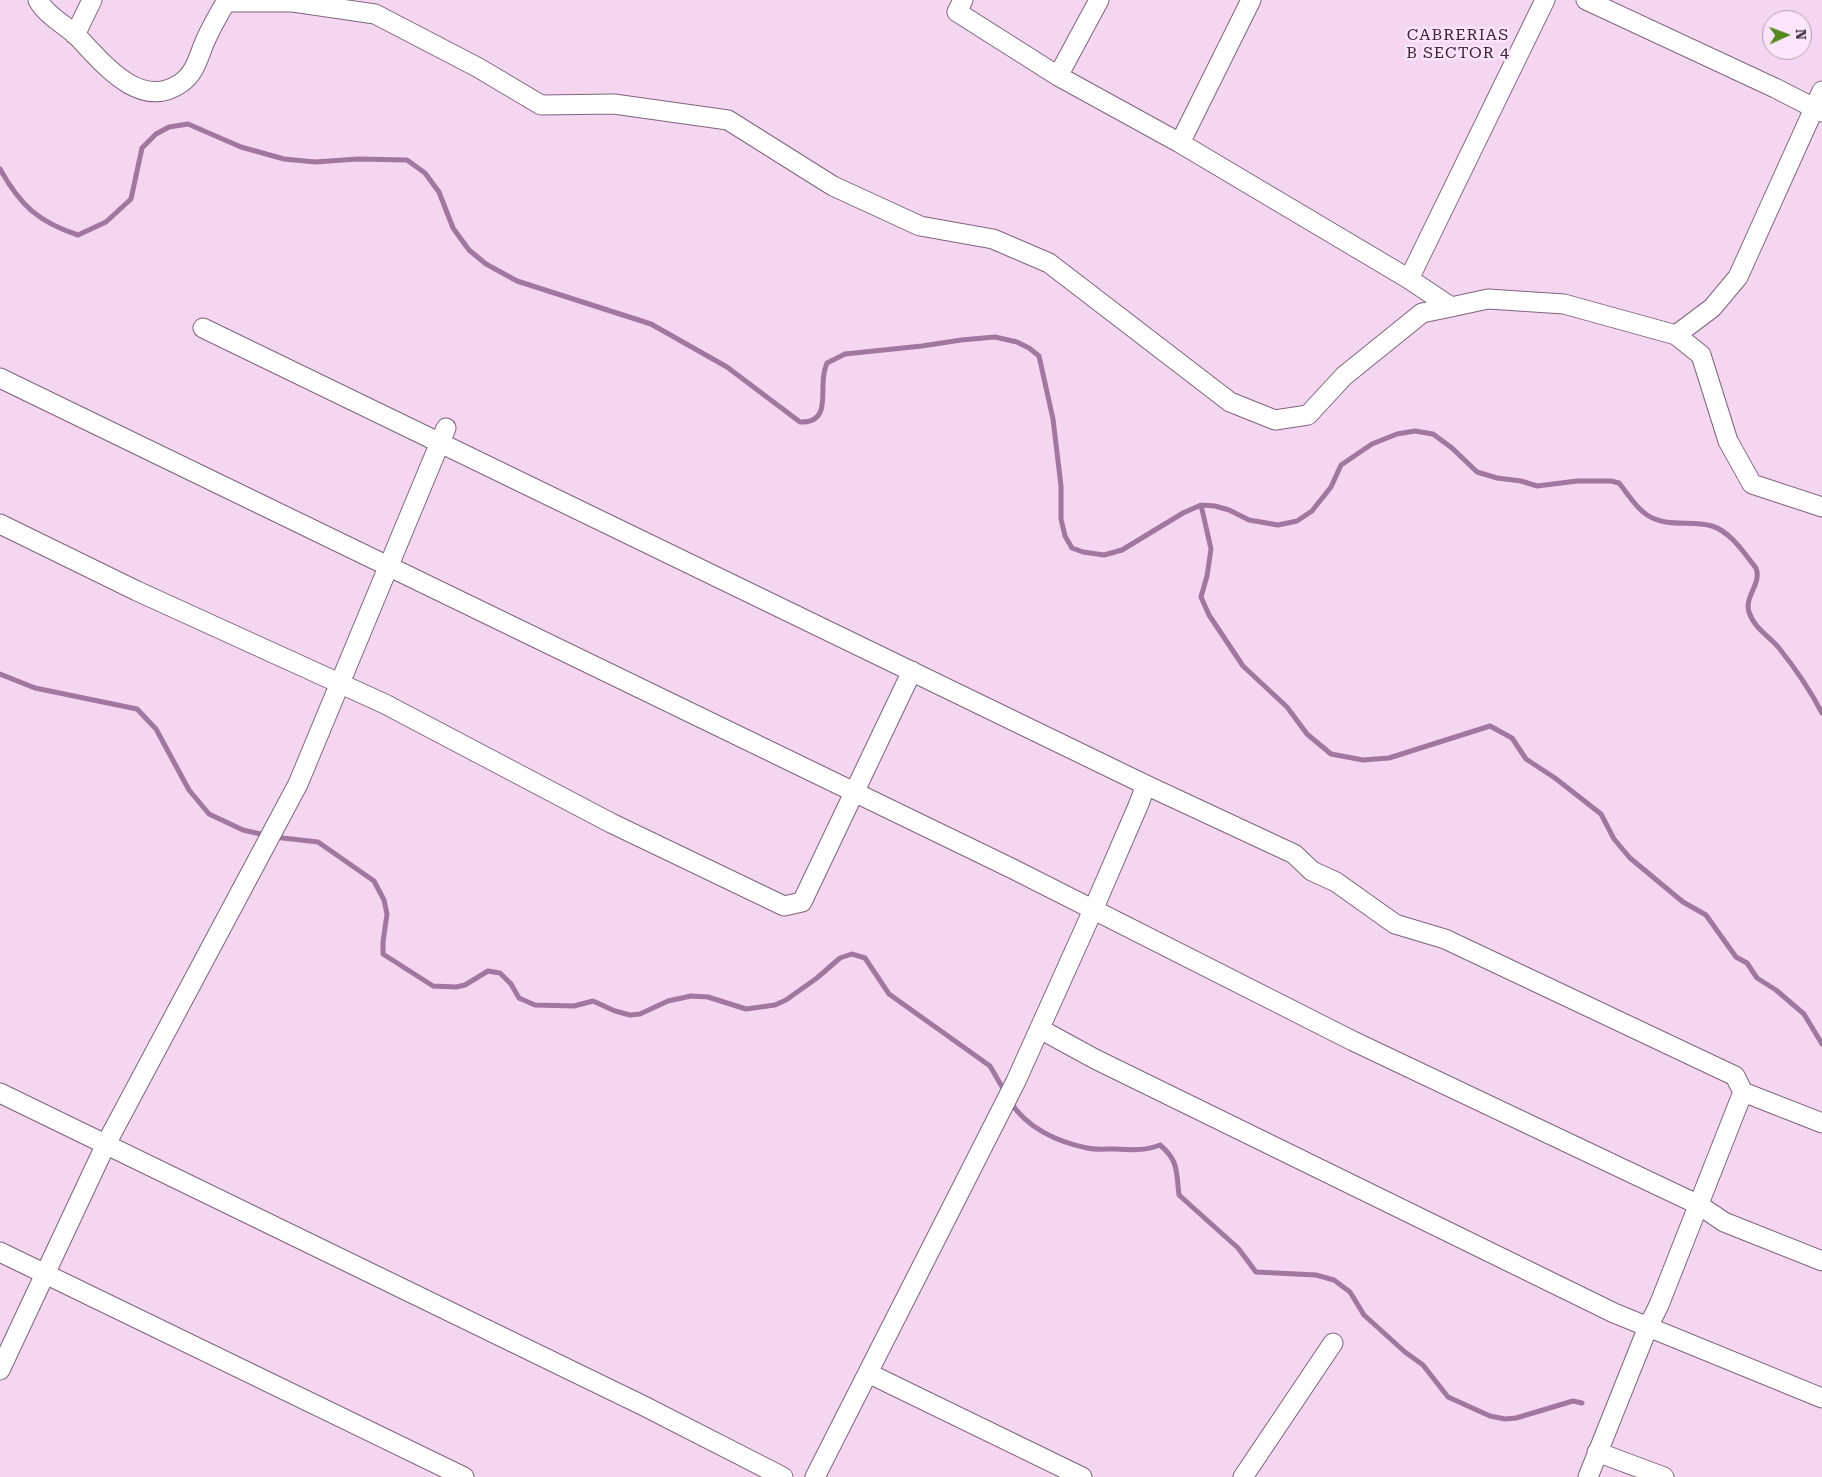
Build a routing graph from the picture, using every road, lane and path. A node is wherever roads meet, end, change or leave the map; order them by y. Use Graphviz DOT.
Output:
graph roads {
  1 [pos="38,0"];
  2 [pos="92,0"];
  3 [pos="963,0"];
  4 [pos="1099,0"];
  5 [pos="1251,0"];
  6 [pos="1545,0"];
  7 [pos="1586,0"];
  8 [pos="226,1"];
  9 [pos="75,35"];
  10 [pos="1058,76"];
  11 [pos="1819,104"];
  12 [pos="1180,143"];
  13 [pos="1409,279"];
  14 [pos="1451,307"];
  15 [pos="203,328"];
  16 [pos="1676,335"];
  17 [pos="0,378"];
  18 [pos="443,435"];
  19 [pos="1822,507"];
  20 [pos="0,524"];
  21 [pos="388,568"];
  22 [pos="912,671"];
  23 [pos="340,684"];
  24 [pos="1146,784"];
  25 [pos="854,792"];
  26 [pos="1093,910"];
  27 [pos="1040,1029"];
  28 [pos="0,1092"];
  29 [pos="1743,1092"];
  30 [pos="1822,1123"];
  31 [pos="106,1144"];
  32 [pos="1699,1205"];
  33 [pos="0,1252"];
  34 [pos="1822,1261"];
  35 [pos="45,1274"];
  36 [pos="1648,1327"];
  37 [pos="1333,1343"];
  38 [pos="0,1370"];
  39 [pos="868,1373"];
  40 [pos="1822,1398"];
  41 [pos="1597,1452"];
  42 [pos="464,1477"];
  43 [pos="783,1477"];
  44 [pos="814,1477"];
  45 [pos="1082,1477"];
  46 [pos="1243,1477"];
  47 [pos="1588,1477"];
  48 [pos="1664,1477"];
  1 -- 9 [label="street"];
  2 -- 9 [label="street"];
  3 -- 10 [label="street"];
  4 -- 10 [label="street"];
  5 -- 12 [label="street"];
  6 -- 13 [label="street"];
  7 -- 11 [label="street"];
  8 -- 9 [label="street"];
  8 -- 14 [label="street"];
  10 -- 12 [label="street"];
  11 -- 16 [label="street"];
  12 -- 13 [label="street"];
  13 -- 14 [label="street"];
  14 -- 16 [label="street"];
  15 -- 18 [label="street"];
  16 -- 19 [label="street"];
  17 -- 21 [label="street"];
  18 -- 21 [label="street"];
  18 -- 22 [label="street"];
  20 -- 23 [label="street"];
  21 -- 23 [label="street"];
  21 -- 25 [label="street"];
  22 -- 24 [label="street"];
  22 -- 25 [label="street"];
  23 -- 25 [label="street"];
  23 -- 31 [label="street"];
  24 -- 26 [label="street"];
  24 -- 29 [label="street"];
  25 -- 26 [label="street"];
  26 -- 27 [label="street"];
  26 -- 32 [label="street"];
  27 -- 36 [label="street"];
  27 -- 39 [label="street"];
  28 -- 31 [label="street"];
  29 -- 30 [label="street"];
  29 -- 32 [label="street"];
  31 -- 35 [label="street"];
  31 -- 43 [label="street"];
  32 -- 34 [label="street"];
  32 -- 36 [label="street"];
  33 -- 35 [label="street"];
  35 -- 38 [label="street"];
  35 -- 42 [label="street"];
  36 -- 40 [label="street"];
  36 -- 41 [label="street"];
  37 -- 46 [label="street"];
  39 -- 44 [label="street"];
  39 -- 45 [label="street"];
  41 -- 47 [label="street"];
  41 -- 48 [label="street"];
}
